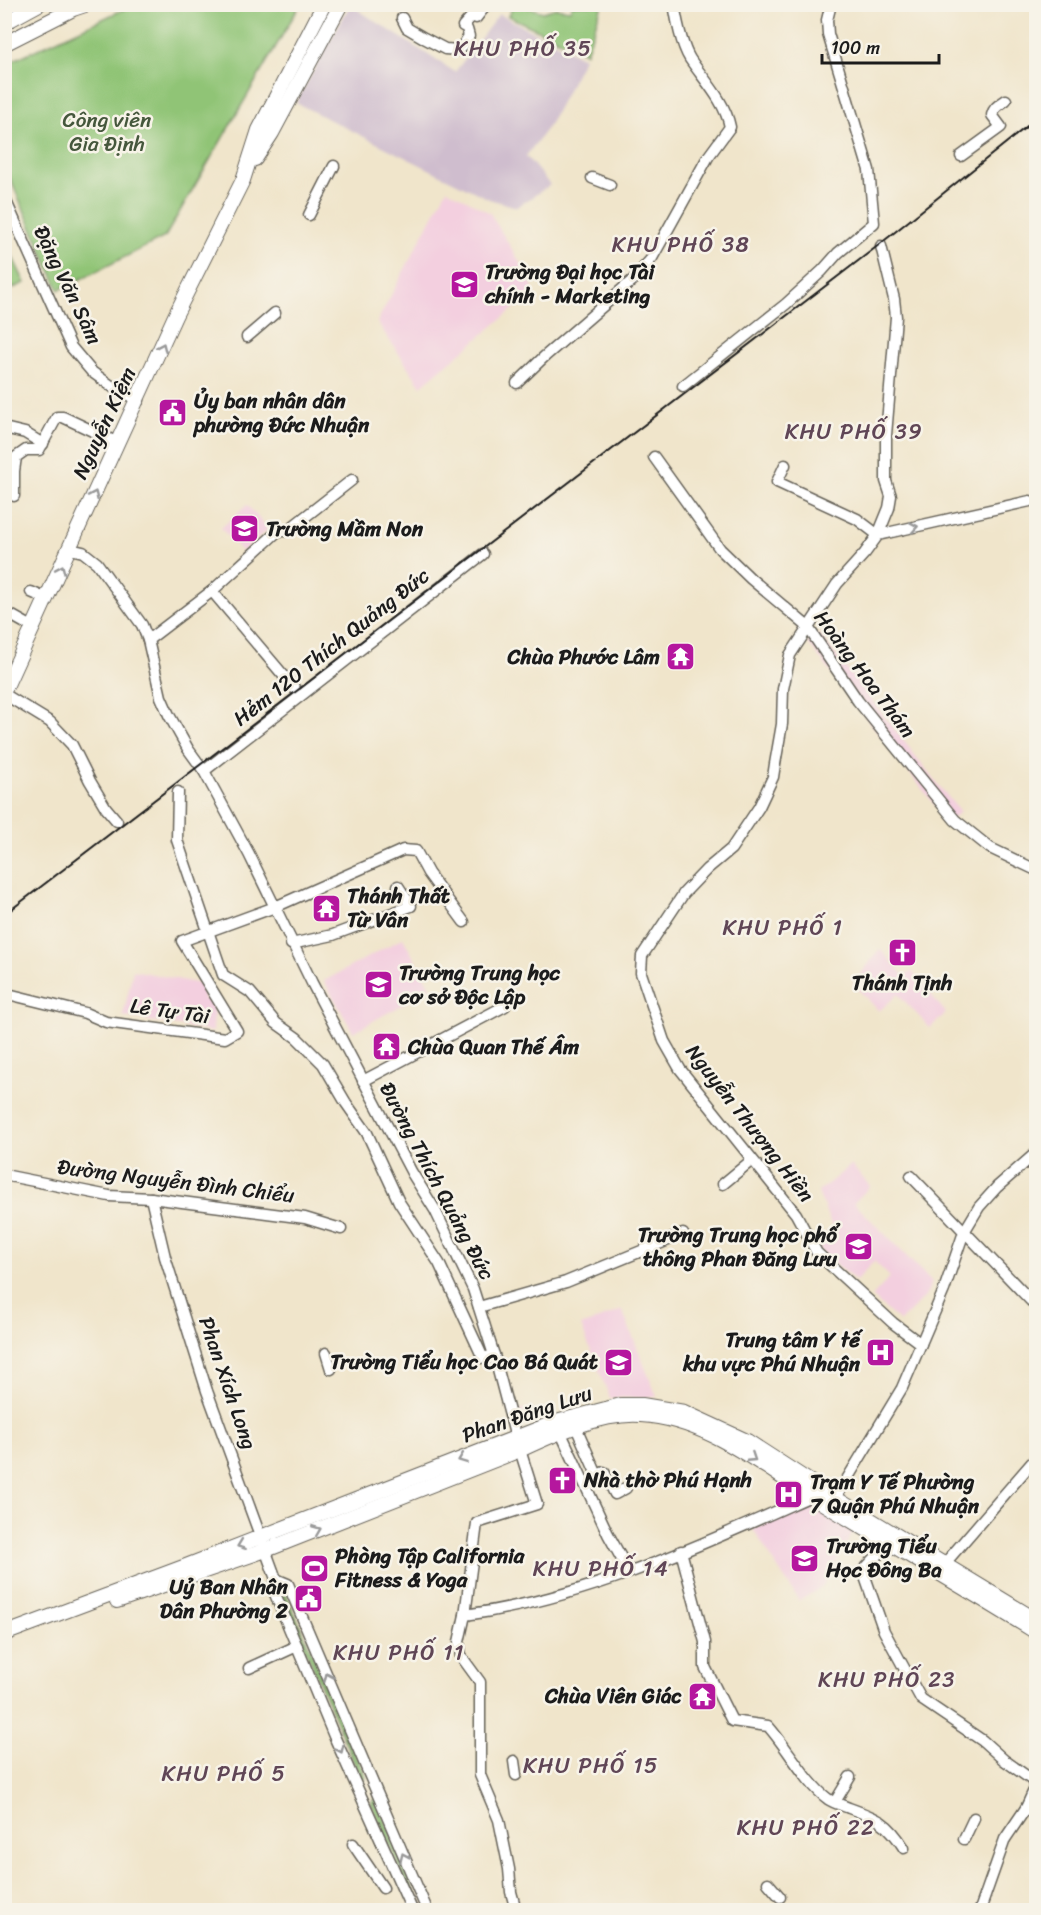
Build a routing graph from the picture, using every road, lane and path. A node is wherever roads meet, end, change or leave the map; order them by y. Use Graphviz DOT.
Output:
graph roads {
  1 [pos="39,4"];
  2 [pos="88,4"];
  3 [pos="324,4"];
  4 [pos="334,4"];
  5 [pos="341,4"];
  6 [pos="476,4"];
  7 [pos="674,4"];
  8 [pos="831,4"];
  9 [pos="76,7"];
  10 [pos="402,18"];
  11 [pos="4,23"];
  12 [pos="4,44"];
  13 [pos="1006,100"];
  14 [pos="961,156"];
  15 [pos="334,166"];
  16 [pos="245,174"];
  17 [pos="592,178"];
  18 [pos="610,184"];
  19 [pos="4,197"];
  20 [pos="309,215"];
  21 [pos="881,246"];
  22 [pos="275,313"];
  23 [pos="247,337"];
  24 [pos="517,383"];
  25 [pos="683,386"];
  26 [pos="139,400"];
  27 [pos="4,428"];
  28 [pos="118,443"];
  29 [pos="43,444"];
  30 [pos="654,457"];
  31 [pos="785,465"];
  32 [pos="352,480"];
  33 [pos="14,496"];
  34 [pos="1034,500"];
  35 [pos="878,535"];
  36 [pos="70,549"];
  37 [pos="483,554"];
  38 [pos="212,591"];
  39 [pos="31,592"];
  40 [pos="47,599"];
  41 [pos="4,610"];
  42 [pos="807,626"];
  43 [pos="34,628"];
  44 [pos="148,640"];
  45 [pos="295,688"];
  46 [pos="4,693"];
  47 [pos="204,771"];
  48 [pos="178,792"];
  49 [pos="117,821"];
  50 [pos="1036,870"];
  51 [pos="398,886"];
  52 [pos="275,907"];
  53 [pos="464,922"];
  54 [pos="207,931"];
  55 [pos="291,944"];
  56 [pos="4,993"];
  57 [pos="505,1006"];
  58 [pos="363,1082"];
  59 [pos="1036,1153"];
  60 [pos="752,1160"];
  61 [pos="4,1175"];
  62 [pos="911,1176"];
  63 [pos="723,1184"];
  64 [pos="151,1198"];
  65 [pos="341,1229"];
  66 [pos="964,1232"];
  67 [pos="683,1234"];
  68 [pos="474,1293"];
  69 [pos="457,1298"];
  70 [pos="1036,1306"];
  71 [pos="479,1307"];
  72 [pos="484,1321"];
  73 [pos="470,1325"];
  74 [pos="921,1344"];
  75 [pos="326,1353"];
  76 [pos="494,1355"];
  77 [pos="331,1369"];
  78 [pos="576,1427"];
  79 [pos="560,1431"];
  80 [pos="518,1444"];
  81 [pos="1036,1458"];
  82 [pos="626,1488"];
  83 [pos="814,1491"];
  84 [pos="832,1503"];
  85 [pos="890,1542"];
  86 [pos="264,1544"];
  87 [pos="681,1551"];
  88 [pos="941,1567"];
  89 [pos="629,1572"];
  90 [pos="276,1579"];
  91 [pos="465,1615"];
  92 [pos="1036,1620"];
  93 [pos="1036,1632"];
  94 [pos="4,1634"];
  95 [pos="4,1641"];
  96 [pos="297,1646"];
  97 [pos="249,1668"];
  98 [pos="514,1761"];
  99 [pos="516,1775"];
  100 [pos="850,1777"];
  101 [pos="373,1780"];
  102 [pos="356,1786"];
  103 [pos="835,1802"];
  104 [pos="1026,1808"];
  105 [pos="1036,1814"];
  106 [pos="974,1818"];
  107 [pos="964,1839"];
  108 [pos="353,1844"];
  109 [pos="904,1848"];
  110 [pos="768,1882"];
  111 [pos="383,1888"];
  112 [pos="780,1897"];
  113 [pos="412,1911"];
  114 [pos="427,1911"];
  115 [pos="516,1911"];
  116 [pos="980,1911"];
  1 -- 11 [label="main road"];
  2 -- 9 [label="main road"];
  3 -- 16 [label="main road, Nguyễn Kiệm"];
  4 -- 16 [label="main road"];
  5 -- 16 [label="main road, Nguyễn Kiệm"];
  6 -- 10 [label="street"];
  7 -- 24 [label="street"];
  8 -- 25 [label="street"];
  9 -- 12 [label="main road"];
  13 -- 14 [label="street"];
  15 -- 20 [label="street"];
  26 -- 16 [label="main road, Nguyễn Kiệm, one-way"];
  17 -- 18 [label="street"];
  19 -- 26 [label="street, Đặng Văn Sâm"];
  21 -- 35 [label="street, Nguyễn Thượng Hiền"];
  22 -- 23 [label="street"];
  26 -- 28 [label="main road, Nguyễn Kiệm"];
  27 -- 29 [label="street"];
  28 -- 29 [label="street"];
  36 -- 28 [label="main road, Nguyễn Kiệm, one-way"];
  29 -- 33 [label="street"];
  30 -- 42 [label="street, Hoàng Hoa Thám"];
  31 -- 35 [label="street"];
  32 -- 38 [label="street"];
  35 -- 34 [label="street, one-way"];
  35 -- 42 [label="street, Nguyễn Thượng Hiền"];
  40 -- 36 [label="main road, Nguyễn Kiệm, one-way"];
  36 -- 44 [label="street"];
  37 -- 47 [label="street, Hẻm 120 Thích Quảng Đức"];
  38 -- 44 [label="street"];
  38 -- 45 [label="street"];
  39 -- 40 [label="street"];
  40 -- 43 [label="main road, Nguyễn Kiệm"];
  41 -- 43 [label="street"];
  42 -- 50 [label="street, Hoàng Hoa Thám"];
  42 -- 60 [label="street, Nguyễn Thượng Hiền"];
  43 -- 46 [label="main road, Nguyễn Kiệm"];
  44 -- 47 [label="street"];
  46 -- 49 [label="street"];
  47 -- 52 [label="street"];
  48 -- 54 [label="street"];
  51 -- 55 [label="street"];
  52 -- 53 [label="street, Lê Tự Tài"];
  52 -- 54 [label="street, Lê Tự Tài"];
  52 -- 55 [label="street"];
  54 -- 56 [label="street, Lê Tự Tài"];
  54 -- 69 [label="street"];
  55 -- 58 [label="street, Đường Thích Quảng Đức"];
  57 -- 58 [label="street"];
  58 -- 68 [label="street, Đường Thích Quảng Đức"];
  59 -- 66 [label="street"];
  60 -- 63 [label="street"];
  60 -- 74 [label="street, Nguyễn Thượng Hiền"];
  61 -- 64 [label="street, Đường Nguyễn Đình Chiểu"];
  62 -- 66 [label="street"];
  64 -- 65 [label="street, Đường Nguyễn Đình Chiểu"];
  64 -- 86 [label="street, Phan Xích Long"];
  66 -- 70 [label="street"];
  66 -- 74 [label="street"];
  67 -- 71 [label="street"];
  68 -- 69 [label="street"];
  68 -- 71 [label="street, Đường Thích Quảng Đức"];
  69 -- 73 [label="street"];
  71 -- 72 [label="street, Đường Thích Quảng Đức"];
  72 -- 73 [label="street"];
  72 -- 76 [label="street, Đường Thích Quảng Đức"];
  73 -- 76 [label="street"];
  74 -- 84 [label="street"];
  75 -- 77 [label="street"];
  76 -- 80 [label="street, Đường Thích Quảng Đức"];
  78 -- 79 [label="main road, Phan Đăng Lưu"];
  78 -- 82 [label="street"];
  78 -- 83 [label="main road, Phan Đăng Lưu, one-way"];
  79 -- 80 [label="main road, Phan Đăng Lưu"];
  79 -- 89 [label="street"];
  80 -- 83 [label="main road, Phan Đăng Lưu"];
  80 -- 86 [label="main road, Phan Đăng Lưu"];
  80 -- 91 [label="street, Đường Thích Quảng Đức"];
  81 -- 88 [label="street"];
  83 -- 84 [label="main road, Phan Đăng Lưu"];
  83 -- 87 [label="street"];
  84 -- 85 [label="main road, Phan Đăng Lưu"];
  84 -- 88 [label="main road, Phan Đăng Lưu"];
  85 -- 88 [label="main road, Phan Đăng Lưu"];
  85 -- 104 [label="street"];
  86 -- 90 [label="street, Phan Xích Long"];
  86 -- 94 [label="main road, Phan Đăng Lưu, one-way"];
  86 -- 95 [label="main road, Phan Đăng Lưu"];
  87 -- 89 [label="street"];
  87 -- 103 [label="street"];
  88 -- 92 [label="main road, Phan Đăng Lưu"];
  88 -- 93 [label="main road, Phan Đăng Lưu"];
  89 -- 91 [label="street"];
  90 -- 96 [label="street, Phan Xích Long"];
  101 -- 90 [label="street, Phan Xích Long, one-way"];
  91 -- 115 [label="street"];
  96 -- 97 [label="street"];
  96 -- 102 [label="street, Phan Xích Long, one-way"];
  98 -- 99 [label="street"];
  100 -- 103 [label="street"];
  101 -- 102 [label="street"];
  114 -- 101 [label="street, Phan Xích Long, one-way"];
  102 -- 113 [label="street, Phan Xích Long"];
  103 -- 109 [label="street"];
  104 -- 105 [label="street"];
  104 -- 116 [label="street"];
  106 -- 107 [label="street"];
  108 -- 111 [label="street"];
  110 -- 112 [label="street"];
}
